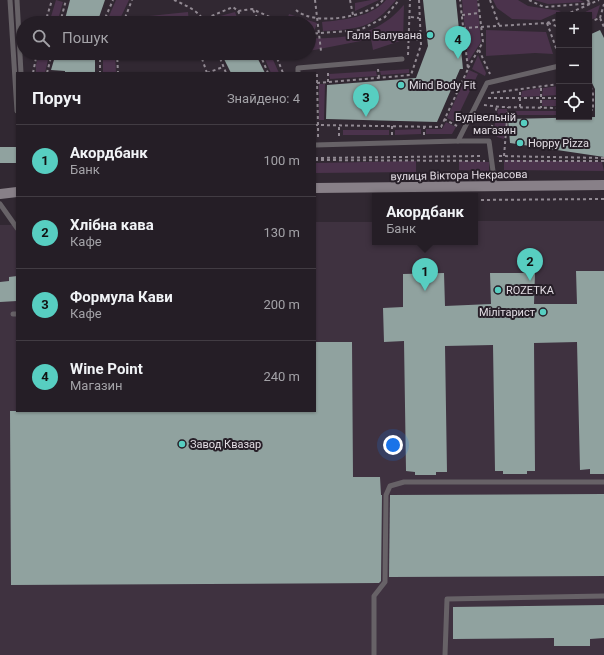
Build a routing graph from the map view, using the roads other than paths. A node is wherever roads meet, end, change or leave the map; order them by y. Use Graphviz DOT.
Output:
graph roads {
  1 [pos="10,0"];
  2 [pos="17,0"];
  3 [pos="18,16"];
  4 [pos="402,59"];
  5 [pos="20,60"];
  6 [pos="556,67"];
  7 [pos="21,72"];
  8 [pos="298,72"];
  9 [pos="16,95"];
  10 [pos="458,141"];
  11 [pos="316,145"];
  12 [pos="604,185"];
  13 [pos="495,186"];
  14 [pos="316,188"];
  15 [pos="16,192"];
  16 [pos="0,194"];
  17 [pos="0,204"];
  18 [pos="16,227"];
  19 [pos="604,482"];
  20 [pos="604,596"];
  21 [pos="374,655"];
  22 [pos="445,655"];
  1 -- 9 [label="lane"];
  2 -- 3 [label="lane"];
  4 -- 8 [label="lane"];
  5 -- 7 [label="lane"];
  6 -- 10 [label="lane"];
  10 -- 11 [label="lane"];
  10 -- 13 [label="lane"];
  12 -- 13 [label="main road, вулиця Віктора Некрасова"];
  13 -- 14 [label="main road, вулиця Віктора Некрасова"];
  15 -- 16 [label="main road"];
  17 -- 18 [label="lane"];
  19 -- 21 [label="lane"];
  20 -- 22 [label="lane"];
}
